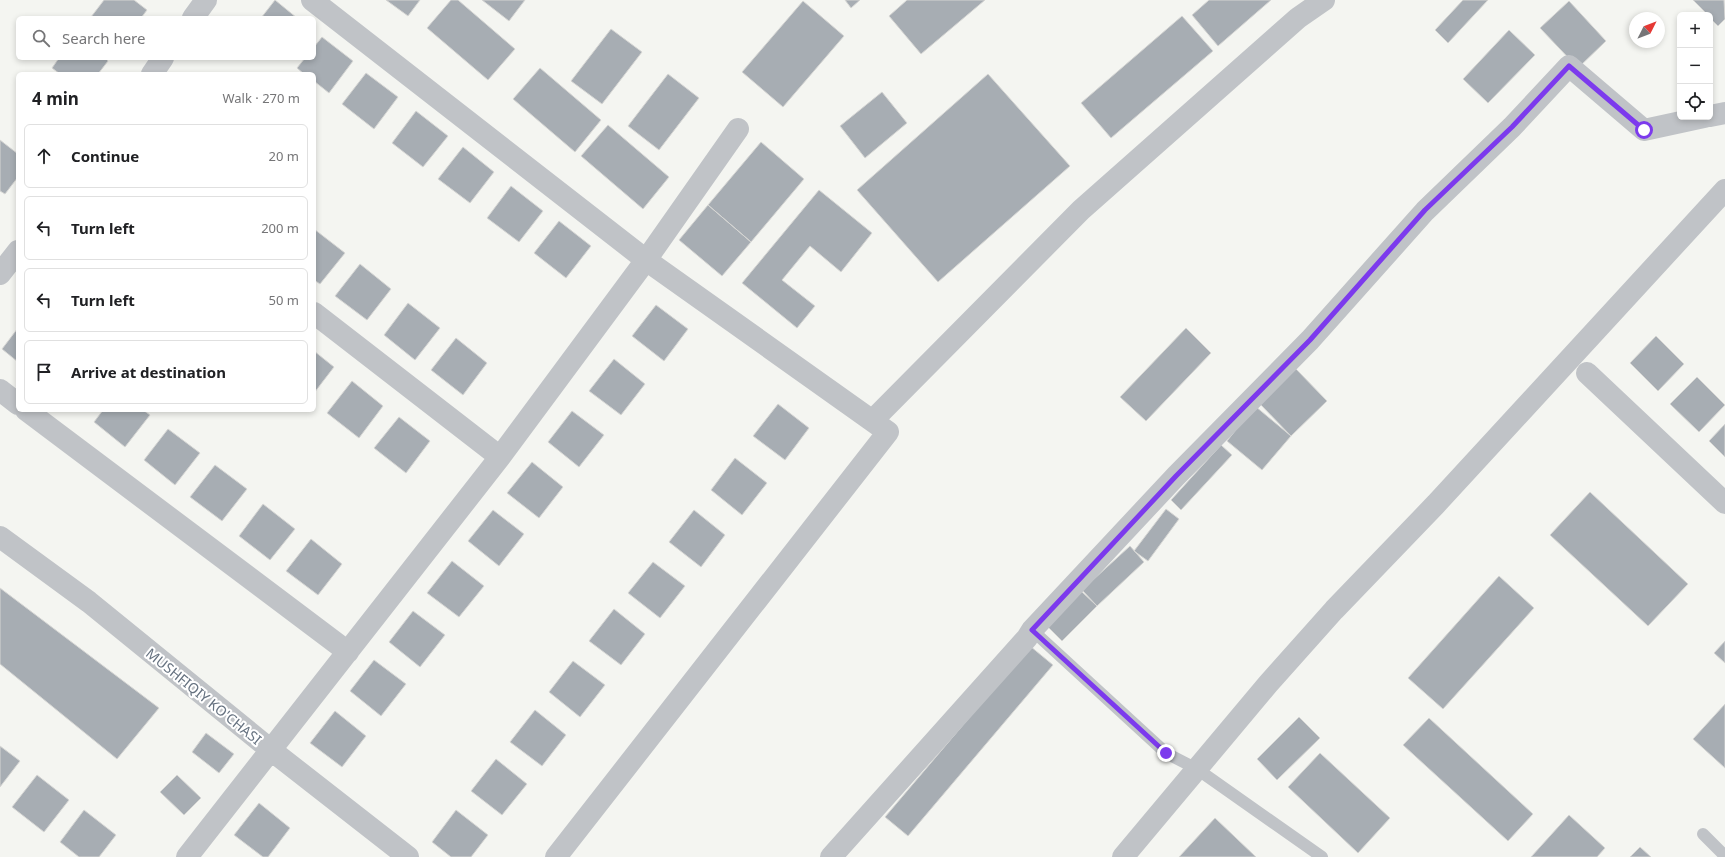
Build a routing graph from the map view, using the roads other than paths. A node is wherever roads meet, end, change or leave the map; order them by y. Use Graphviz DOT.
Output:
graph roads {
  1 [pos="206,0"];
  2 [pos="312,0"];
  3 [pos="1324,0"];
  4 [pos="194,16"];
  5 [pos="162,60"];
  6 [pos="153,72"];
  7 [pos="1725,112"];
  8 [pos="1713,115"];
  9 [pos="1690,120"];
  10 [pos="738,129"];
  11 [pos="1725,190"];
  12 [pos="16,254"];
  13 [pos="646,260"];
  14 [pos="0,274"];
  15 [pos="316,315"];
  16 [pos="1587,373"];
  17 [pos="0,390"];
  18 [pos="16,402"];
  19 [pos="29,412"];
  20 [pos="873,420"];
  21 [pos="500,457"];
  22 [pos="1725,503"];
  23 [pos="0,537"];
  24 [pos="1032,630"];
  25 [pos="348,652"];
  26 [pos="271,750"];
  27 [pos="1197,769"];
  28 [pos="1703,834"];
  29 [pos="1725,856"];
  30 [pos="187,857"];
  31 [pos="408,857"];
  32 [pos="556,857"];
  33 [pos="831,857"];
  34 [pos="1123,857"];
  35 [pos="1322,857"];
  1 -- 4 [label="street"];
  2 -- 13 [label="street"];
  3 -- 20 [label="street"];
  5 -- 6 [label="street"];
  7 -- 8 [label="street"];
  9 -- 24 [label="street"];
  10 -- 13 [label="street"];
  11 -- 27 [label="street"];
  12 -- 14 [label="street"];
  13 -- 20 [label="street"];
  13 -- 21 [label="street"];
  15 -- 21 [label="street"];
  16 -- 22 [label="street"];
  17 -- 18 [label="street"];
  19 -- 25 [label="street"];
  20 -- 32 [label="street"];
  21 -- 25 [label="street"];
  23 -- 26 [label="street, MUSHFIQIY KO'CHASI"];
  24 -- 27 [label="lane"];
  24 -- 33 [label="street"];
  25 -- 26 [label="street"];
  26 -- 30 [label="street"];
  26 -- 31 [label="street, MUSHFIQIY KO'CHASI"];
  27 -- 34 [label="street"];
  27 -- 35 [label="lane"];
  28 -- 29 [label="lane"];
}
